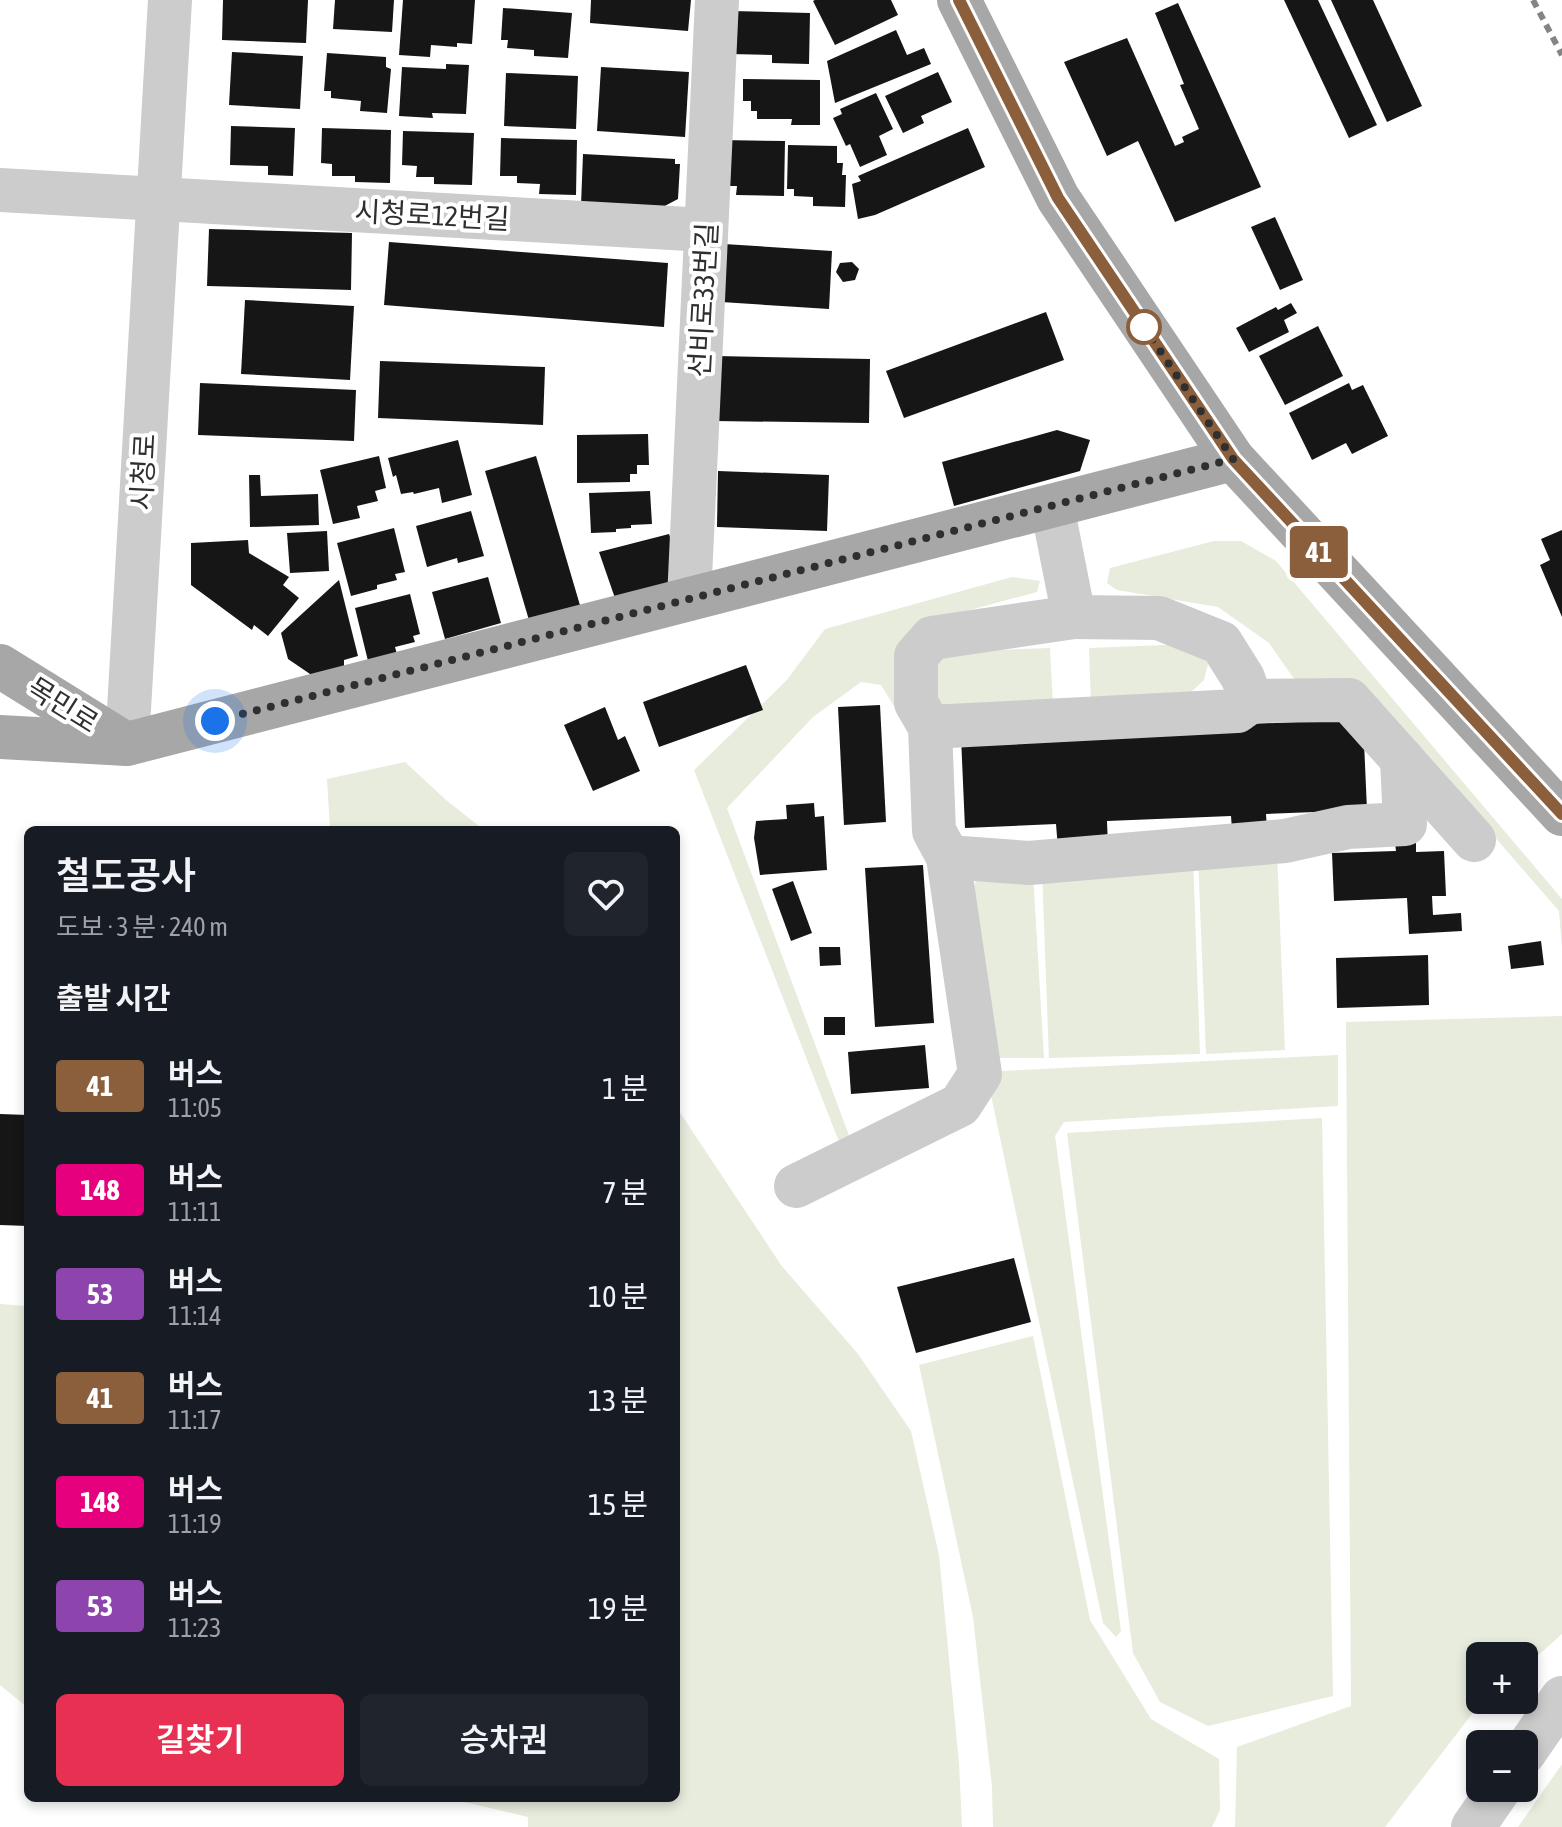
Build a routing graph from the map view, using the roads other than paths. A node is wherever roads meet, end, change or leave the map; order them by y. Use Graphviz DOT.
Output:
graph roads {
  1 [pos="170,0"];
  2 [pos="717,0"];
  3 [pos="959,0"];
  4 [pos="0,190"];
  5 [pos="158,200"];
  6 [pos="706,230"];
  7 [pos="1233,459"];
  8 [pos="1052,506"];
  9 [pos="689,599"];
  10 [pos="1074,617"];
  11 [pos="0,666"];
  12 [pos="1251,701"];
  13 [pos="930,727"];
  14 [pos="0,737"];
  15 [pos="127,744"];
  16 [pos="1402,759"];
  17 [pos="1562,814"];
  18 [pos="1474,840"];
  19 [pos="948,857"];
  20 [pos="796,1186"];
  21 [pos="1562,1698"];
  22 [pos="1538,1733"];
  23 [pos="1490,1802"];
  24 [pos="1473,1827"];
  1 -- 5 [label="street, 시청로"];
  2 -- 6 [label="street, 선비로33번길"];
  3 -- 7 [label="main road"];
  4 -- 5 [label="street"];
  5 -- 6 [label="street, 시청로12번길"];
  5 -- 15 [label="street, 시청로"];
  6 -- 9 [label="street, 선비로33번길"];
  7 -- 8 [label="main road"];
  7 -- 17 [label="main road"];
  8 -- 9 [label="main road"];
  8 -- 10 [label="street"];
  9 -- 15 [label="main road"];
  10 -- 12 [label="street"];
  10 -- 13 [label="street"];
  11 -- 15 [label="main road, 목민로"];
  12 -- 13 [label="street"];
  12 -- 16 [label="street"];
  13 -- 19 [label="street"];
  14 -- 15 [label="main road"];
  16 -- 18 [label="street"];
  16 -- 19 [label="street"];
  19 -- 20 [label="street"];
  21 -- 22 [label="street"];
  23 -- 24 [label="street"];
}
